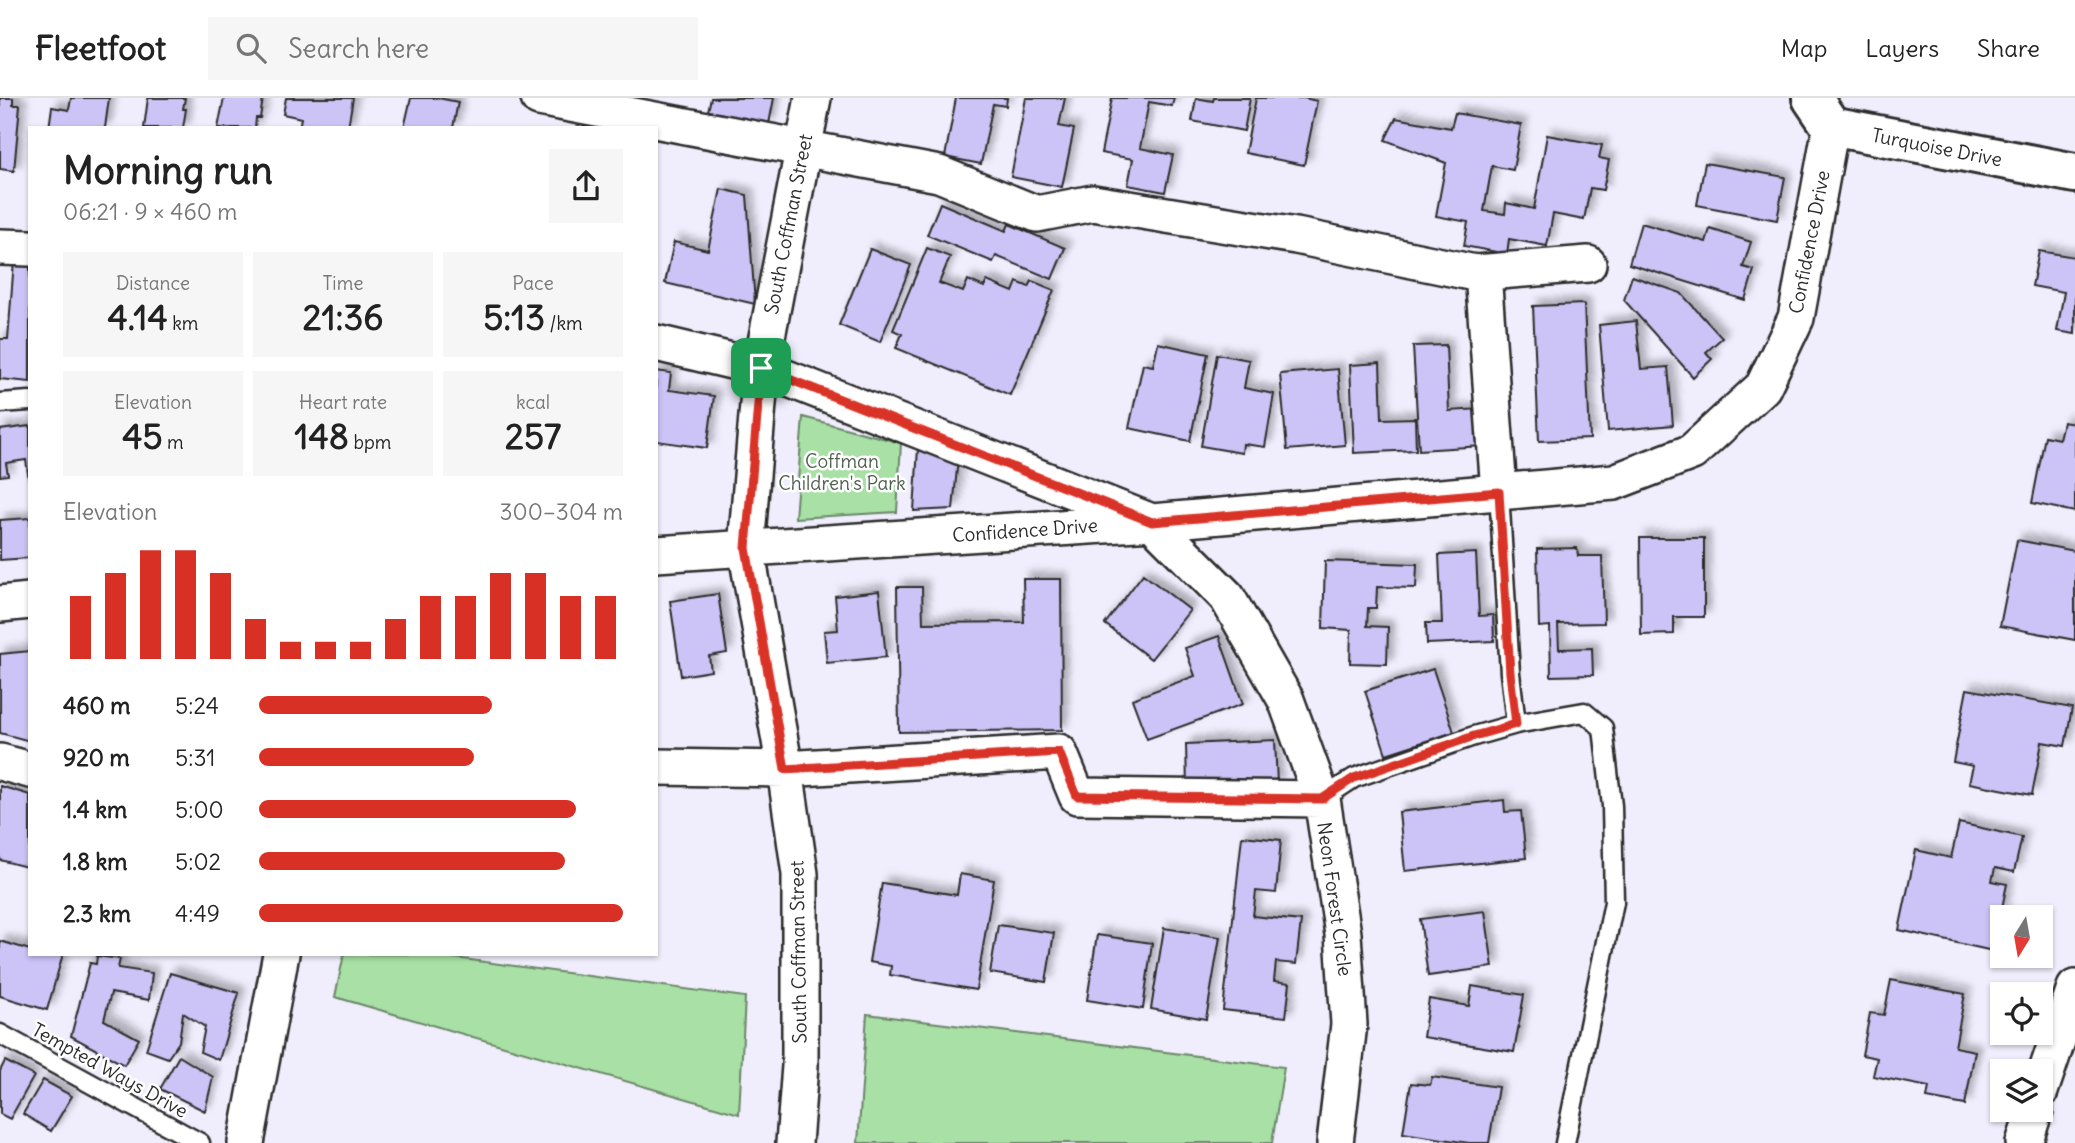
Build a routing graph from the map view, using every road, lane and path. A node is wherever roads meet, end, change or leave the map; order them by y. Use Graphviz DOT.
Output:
graph roads {
  1 [pos="539,98"];
  2 [pos="813,98"];
  3 [pos="1822,112"];
  4 [pos="803,148"];
  5 [pos="2075,173"];
  6 [pos="0,247"];
  7 [pos="28,248"];
  8 [pos="1588,264"];
  9 [pos="1483,273"];
  10 [pos="658,343"];
  11 [pos="761,368"];
  12 [pos="28,401"];
  13 [pos="0,403"];
  14 [pos="1499,492"];
  15 [pos="1152,522"];
  16 [pos="746,548"];
  17 [pos="658,554"];
  18 [pos="28,601"];
  19 [pos="0,604"];
  20 [pos="1516,724"];
  21 [pos="0,762"];
  22 [pos="658,767"];
  23 [pos="28,769"];
  24 [pos="785,769"];
  25 [pos="1322,799"];
  26 [pos="281,956"];
  27 [pos="2075,988"];
  28 [pos="0,1034"];
  29 [pos="2051,1059"];
  30 [pos="2031,1122"];
  31 [pos="200,1143"];
  32 [pos="246,1143"];
  33 [pos="794,1143"];
  34 [pos="1335,1143"];
  35 [pos="1565,1143"];
  36 [pos="2024,1143"];
  1 -- 4 [label="street"];
  2 -- 4 [label="street, South Coffman Street"];
  3 -- 5 [label="street, Turquoise Drive"];
  3 -- 14 [label="street, Confidence Drive"];
  4 -- 9 [label="street"];
  4 -- 11 [label="street, South Coffman Street"];
  6 -- 7 [label="street"];
  8 -- 9 [label="street"];
  9 -- 14 [label="street"];
  10 -- 11 [label="street, Neon Forest Circle"];
  11 -- 15 [label="street, Neon Forest Circle"];
  11 -- 16 [label="street, South Coffman Street"];
  12 -- 13 [label="lane"];
  14 -- 15 [label="street, Confidence Drive"];
  14 -- 20 [label="lane"];
  15 -- 16 [label="street, Confidence Drive"];
  15 -- 25 [label="street, Neon Forest Circle"];
  16 -- 17 [label="street, Confidence Drive"];
  16 -- 24 [label="street, South Coffman Street"];
  18 -- 19 [label="street"];
  20 -- 25 [label="lane"];
  20 -- 35 [label="lane"];
  21 -- 23 [label="street"];
  22 -- 24 [label="street"];
  24 -- 25 [label="street"];
  24 -- 33 [label="street, South Coffman Street"];
  25 -- 34 [label="street, Neon Forest Circle"];
  26 -- 32 [label="street"];
  27 -- 29 [label="street"];
  28 -- 31 [label="lane, Tempted Ways Drive"];
  30 -- 36 [label="street"];
}
